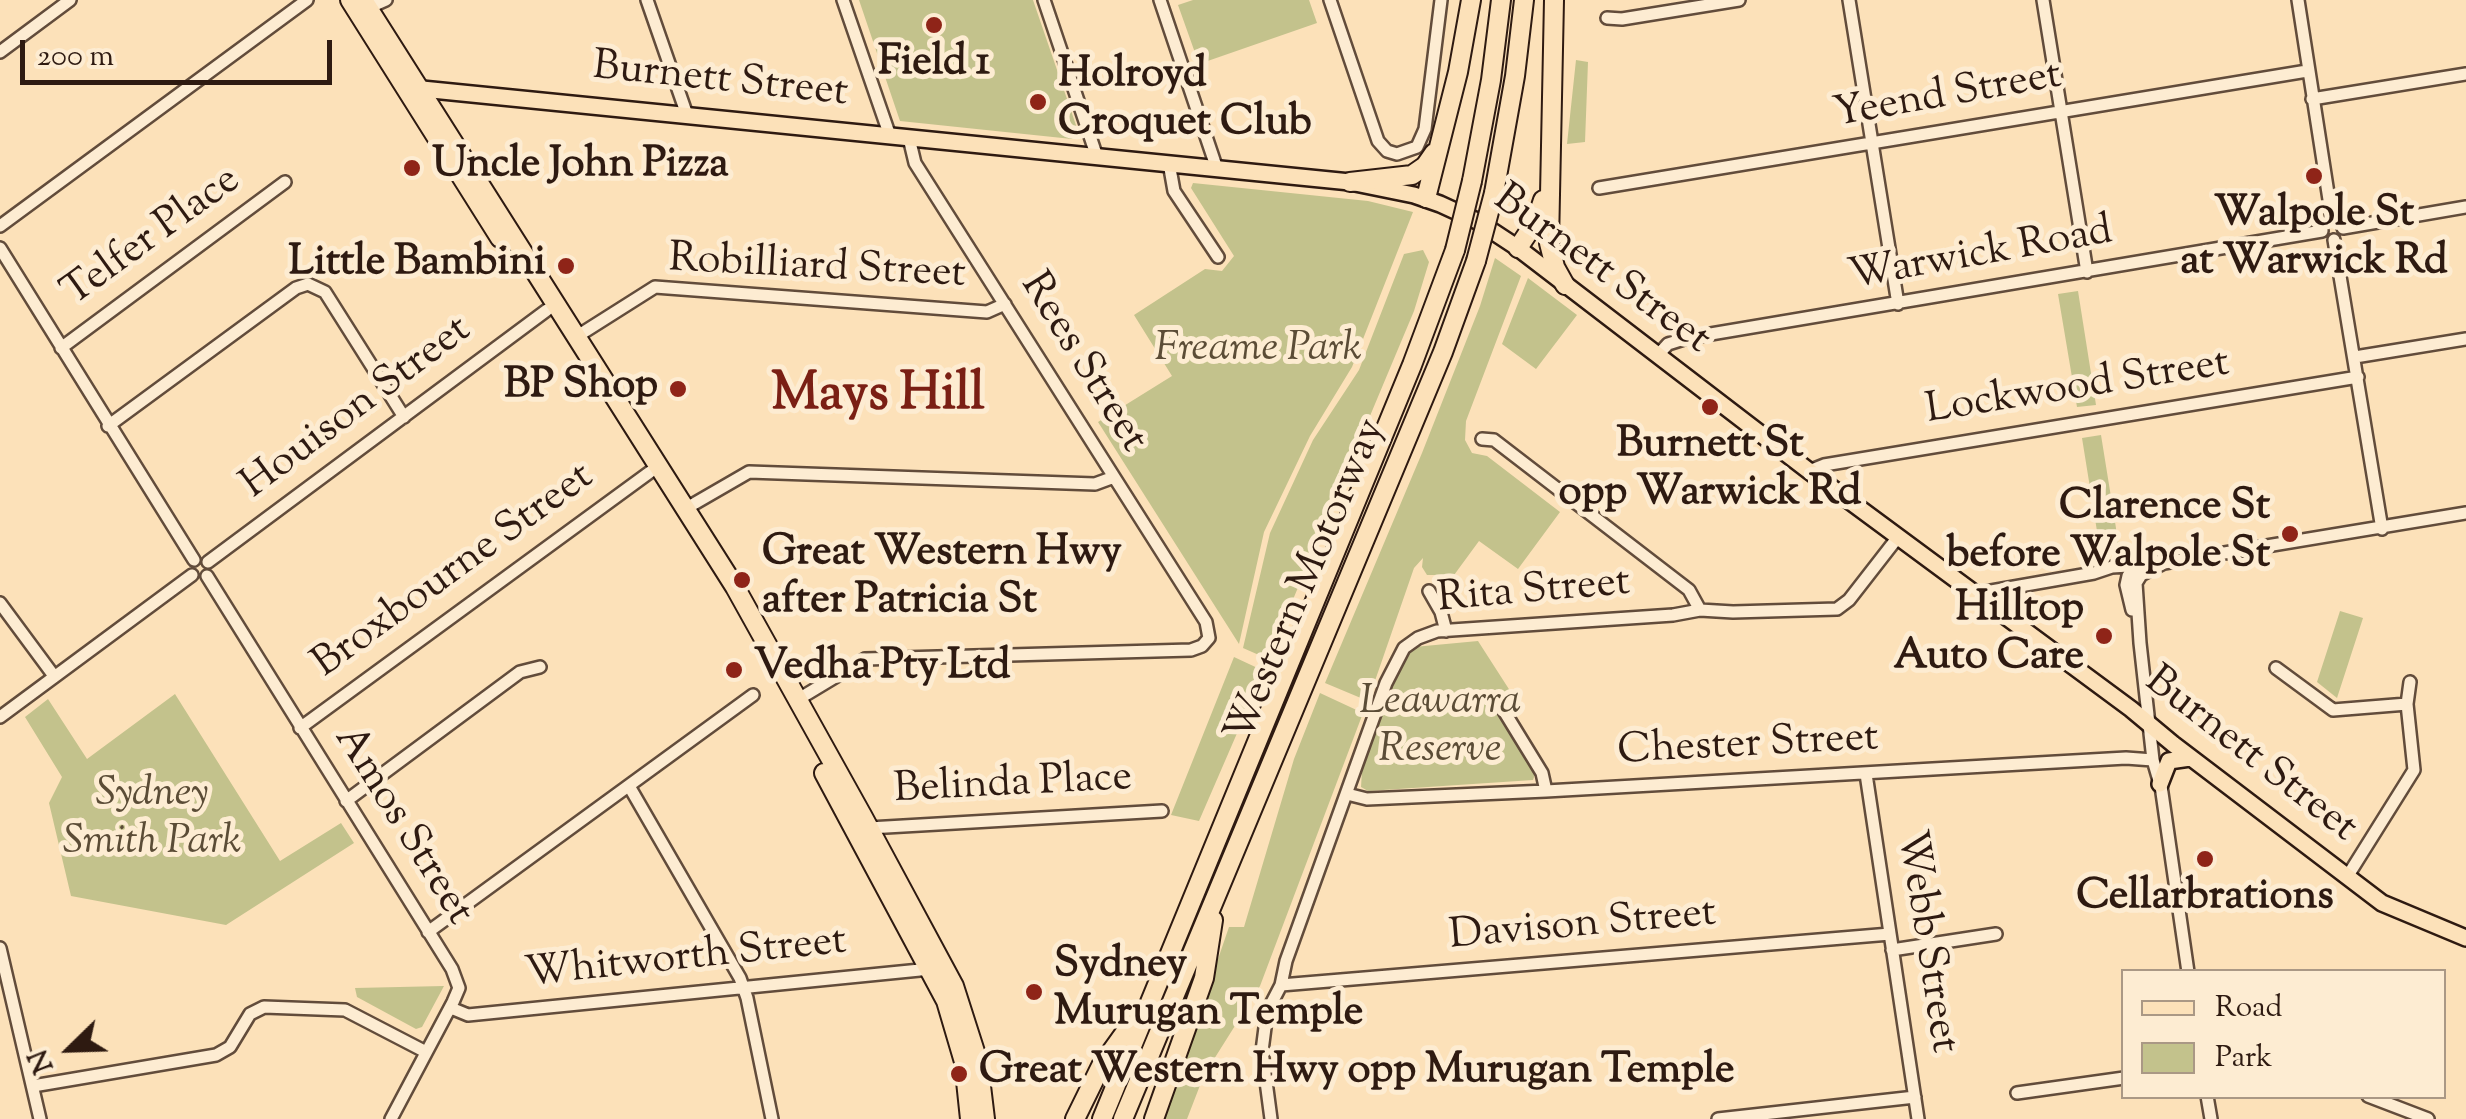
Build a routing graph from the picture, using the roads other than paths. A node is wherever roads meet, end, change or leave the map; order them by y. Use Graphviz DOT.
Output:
graph roads {
  1 [pos="70,0"];
  2 [pos="308,0"];
  3 [pos="386,0"];
  4 [pos="648,0"];
  5 [pos="843,0"];
  6 [pos="1044,0"];
  7 [pos="1160,0"];
  8 [pos="1330,0"];
  9 [pos="1441,0"];
  10 [pos="1472,0"];
  11 [pos="1500,0"];
  12 [pos="1524,0"];
  13 [pos="1554,0"];
  14 [pos="1739,0"];
  15 [pos="1849,0"];
  16 [pos="2043,0"];
  17 [pos="2298,0"];
  18 [pos="360,3"];
  19 [pos="1607,18"];
  20 [pos="0,52"];
  21 [pos="2308,72"];
  22 [pos="2466,74"];
  23 [pos="411,88"];
  24 [pos="2312,100"];
  25 [pos="2060,112"];
  26 [pos="687,116"];
  27 [pos="1447,120"];
  28 [pos="890,136"];
  29 [pos="910,138"];
  30 [pos="1872,144"];
  31 [pos="1097,157"];
  32 [pos="1169,164"];
  33 [pos="1217,168"];
  34 [pos="284,182"];
  35 [pos="1350,182"];
  36 [pos="1548,185"];
  37 [pos="1599,188"];
  38 [pos="1426,198"];
  39 [pos="2466,207"];
  40 [pos="2332,218"];
  41 [pos="0,226"];
  42 [pos="2344,228"];
  43 [pos="2322,231"];
  44 [pos="2334,240"];
  45 [pos="0,248"];
  46 [pos="1518,248"];
  47 [pos="1218,257"];
  48 [pos="2087,272"];
  49 [pos="1565,284"];
  50 [pos="1006,304"];
  51 [pos="1898,304"];
  52 [pos="547,310"];
  53 [pos="576,337"];
  54 [pos="2466,339"];
  55 [pos="60,348"];
  56 [pos="1658,356"];
  57 [pos="2354,356"];
  58 [pos="2358,377"];
  59 [pos="404,416"];
  60 [pos="108,426"];
  61 [pos="1482,439"];
  62 [pos="1810,471"];
  63 [pos="650,472"];
  64 [pos="1114,477"];
  65 [pos="685,509"];
  66 [pos="2466,513"];
  67 [pos="2382,529"];
  68 [pos="1898,537"];
  69 [pos="194,560"];
  70 [pos="208,569"];
  71 [pos="2137,573"];
  72 [pos="192,575"];
  73 [pos="1429,591"];
  74 [pos="1974,594"];
  75 [pos="0,603"];
  76 [pos="1700,610"];
  77 [pos="1446,631"];
  78 [pos="540,667"];
  79 [pos="2276,668"];
  80 [pos="54,676"];
  81 [pos="2410,682"];
  82 [pos="753,695"];
  83 [pos="796,700"];
  84 [pos="2407,704"];
  85 [pos="1504,712"];
  86 [pos="0,716"];
  87 [pos="2151,726"];
  88 [pos="300,728"];
  89 [pos="2190,758"];
  90 [pos="2152,760"];
  91 [pos="1866,774"];
  92 [pos="2160,784"];
  93 [pos="630,786"];
  94 [pos="1546,791"];
  95 [pos="1347,794"];
  96 [pos="346,801"];
  97 [pos="1162,811"];
  98 [pos="869,828"];
  99 [pos="2346,877"];
  100 [pos="1218,890"];
  101 [pos="1994,918"];
  102 [pos="428,932"];
  103 [pos="1890,934"];
  104 [pos="2466,938"];
  105 [pos="0,948"];
  106 [pos="1892,950"];
  107 [pos="930,968"];
  108 [pos="2188,969"];
  109 [pos="1282,985"];
  110 [pos="744,988"];
  111 [pos="1152,995"];
  112 [pos="451,1008"];
  113 [pos="426,1052"];
  114 [pos="2121,1078"];
  115 [pos="33,1086"];
  116 [pos="2018,1093"];
  117 [pos="1915,1097"];
  118 [pos="2376,1099"];
  119 [pos="40,1119"];
  120 [pos="391,1119"];
  121 [pos="772,1119"];
  122 [pos="970,1119"];
  123 [pos="985,1119"];
  124 [pos="1075,1119"];
  125 [pos="1102,1119"];
  126 [pos="1124,1119"];
  127 [pos="1154,1119"];
  128 [pos="1271,1119"];
  129 [pos="1718,1119"];
  130 [pos="1918,1119"];
  131 [pos="2428,1119"];
  1 -- 20 [label="street"];
  2 -- 41 [label="street"];
  3 -- 18 [label="street"];
  4 -- 26 [label="street"];
  5 -- 28 [label="street"];
  6 -- 31 [label="street"];
  7 -- 33 [label="street"];
  8 -- 9 [label="street"];
  10 -- 27 [label="highway"];
  11 -- 111 [label="highway, Western Motorway, bridge"];
  12 -- 100 [label="highway, Western Motorway, bridge"];
  13 -- 36 [label="highway"];
  14 -- 19 [label="street"];
  15 -- 30 [label="street"];
  16 -- 25 [label="street"];
  17 -- 21 [label="street"];
  18 -- 23 [label="highway"];
  21 -- 24 [label="street"];
  21 -- 25 [label="street, Yeend Street"];
  22 -- 24 [label="street"];
  23 -- 26 [label="main road, Burnett Street"];
  23 -- 52 [label="highway"];
  23 -- 53 [label="highway"];
  24 -- 40 [label="street"];
  25 -- 30 [label="street, Yeend Street"];
  25 -- 48 [label="street"];
  26 -- 28 [label="main road, Burnett Street"];
  27 -- 35 [label="highway"];
  27 -- 38 [label="highway"];
  28 -- 29 [label="main road, Burnett Street"];
  29 -- 31 [label="main road, Burnett Street"];
  29 -- 50 [label="street, Rees Street"];
  30 -- 37 [label="street, Yeend Street"];
  30 -- 51 [label="street"];
  31 -- 32 [label="main road, Burnett Street"];
  32 -- 33 [label="main road, Burnett Street"];
  32 -- 47 [label="street"];
  33 -- 35 [label="main road, Burnett Street"];
  34 -- 55 [label="street, Telfer Place"];
  35 -- 38 [label="main road, Burnett Street"];
  36 -- 46 [label="highway"];
  36 -- 49 [label="highway"];
  38 -- 46 [label="main road, Burnett Street"];
  39 -- 42 [label="street"];
  40 -- 42 [label="street"];
  40 -- 43 [label="street"];
  42 -- 44 [label="street"];
  43 -- 44 [label="street"];
  43 -- 48 [label="street, Warwick Road"];
  44 -- 57 [label="street"];
  45 -- 55 [label="street"];
  46 -- 49 [label="main road, Burnett Street"];
  48 -- 51 [label="street, Warwick Road"];
  49 -- 56 [label="main road, Burnett Street"];
  50 -- 53 [label="street, Robilliard Street"];
  50 -- 64 [label="street, Rees Street"];
  51 -- 56 [label="street, Warwick Road"];
  52 -- 59 [label="street, Houison Street"];
  52 -- 63 [label="highway"];
  53 -- 65 [label="highway"];
  54 -- 57 [label="street"];
  55 -- 60 [label="street"];
  56 -- 62 [label="main road, Burnett Street"];
  57 -- 58 [label="street"];
  58 -- 62 [label="street, Lockwood Street"];
  58 -- 67 [label="street"];
  59 -- 60 [label="street"];
  59 -- 70 [label="street, Houison Street"];
  60 -- 69 [label="street"];
  61 -- 76 [label="street"];
  62 -- 68 [label="main road, Burnett Street"];
  63 -- 88 [label="street, Broxbourne Street"];
  63 -- 107 [label="highway"];
  64 -- 65 [label="street"];
  64 -- 83 [label="street, Rees Street"];
  65 -- 83 [label="highway"];
  66 -- 67 [label="street"];
  67 -- 71 [label="street"];
  68 -- 74 [label="main road, Burnett Street"];
  68 -- 76 [label="street, Rita Street"];
  69 -- 70 [label="street"];
  69 -- 72 [label="street"];
  70 -- 72 [label="street"];
  70 -- 88 [label="street, Amos Street"];
  71 -- 74 [label="street"];
  71 -- 87 [label="street"];
  72 -- 80 [label="street"];
  73 -- 77 [label="street"];
  74 -- 87 [label="main road, Burnett Street"];
  75 -- 80 [label="street"];
  76 -- 77 [label="street, Rita Street"];
  77 -- 95 [label="street, Rita Street"];
  78 -- 96 [label="street"];
  79 -- 84 [label="street"];
  80 -- 86 [label="street"];
  81 -- 84 [label="street"];
  82 -- 93 [label="street"];
  83 -- 98 [label="highway"];
  84 -- 99 [label="street"];
  85 -- 94 [label="street"];
  87 -- 89 [label="main road, Burnett Street"];
  87 -- 90 [label="street"];
  87 -- 92 [label="street"];
  88 -- 96 [label="street, Amos Street"];
  89 -- 92 [label="main road"];
  89 -- 99 [label="main road, Burnett Street"];
  90 -- 91 [label="street, Chester Street"];
  90 -- 92 [label="street"];
  91 -- 94 [label="street, Chester Street"];
  91 -- 103 [label="street, Webb Street"];
  92 -- 108 [label="street"];
  93 -- 102 [label="street"];
  93 -- 110 [label="street"];
  94 -- 95 [label="street, Chester Street"];
  95 -- 109 [label="street, Rita Street"];
  96 -- 102 [label="street, Amos Street"];
  97 -- 98 [label="street, Belinda Place"];
  98 -- 123 [label="highway"];
  99 -- 104 [label="main road, Burnett Street"];
  100 -- 126 [label="highway, Western Motorway"];
  100 -- 127 [label="highway"];
  101 -- 106 [label="street"];
  102 -- 112 [label="street, Amos Street"];
  103 -- 106 [label="street, Webb Street"];
  103 -- 109 [label="street, Davison Street"];
  105 -- 115 [label="street"];
  106 -- 117 [label="street, Webb Street"];
  107 -- 110 [label="street, Whitworth Street"];
  107 -- 122 [label="highway"];
  109 -- 128 [label="street, Rita Street"];
  110 -- 112 [label="street, Whitworth Street"];
  110 -- 121 [label="street"];
  111 -- 124 [label="highway"];
  111 -- 125 [label="highway, Western Motorway"];
  112 -- 113 [label="street"];
  113 -- 115 [label="street"];
  113 -- 120 [label="street"];
  114 -- 116 [label="street"];
  115 -- 119 [label="street"];
  117 -- 129 [label="street"];
  117 -- 130 [label="street, Webb Street"];
  118 -- 131 [label="street"];
}
